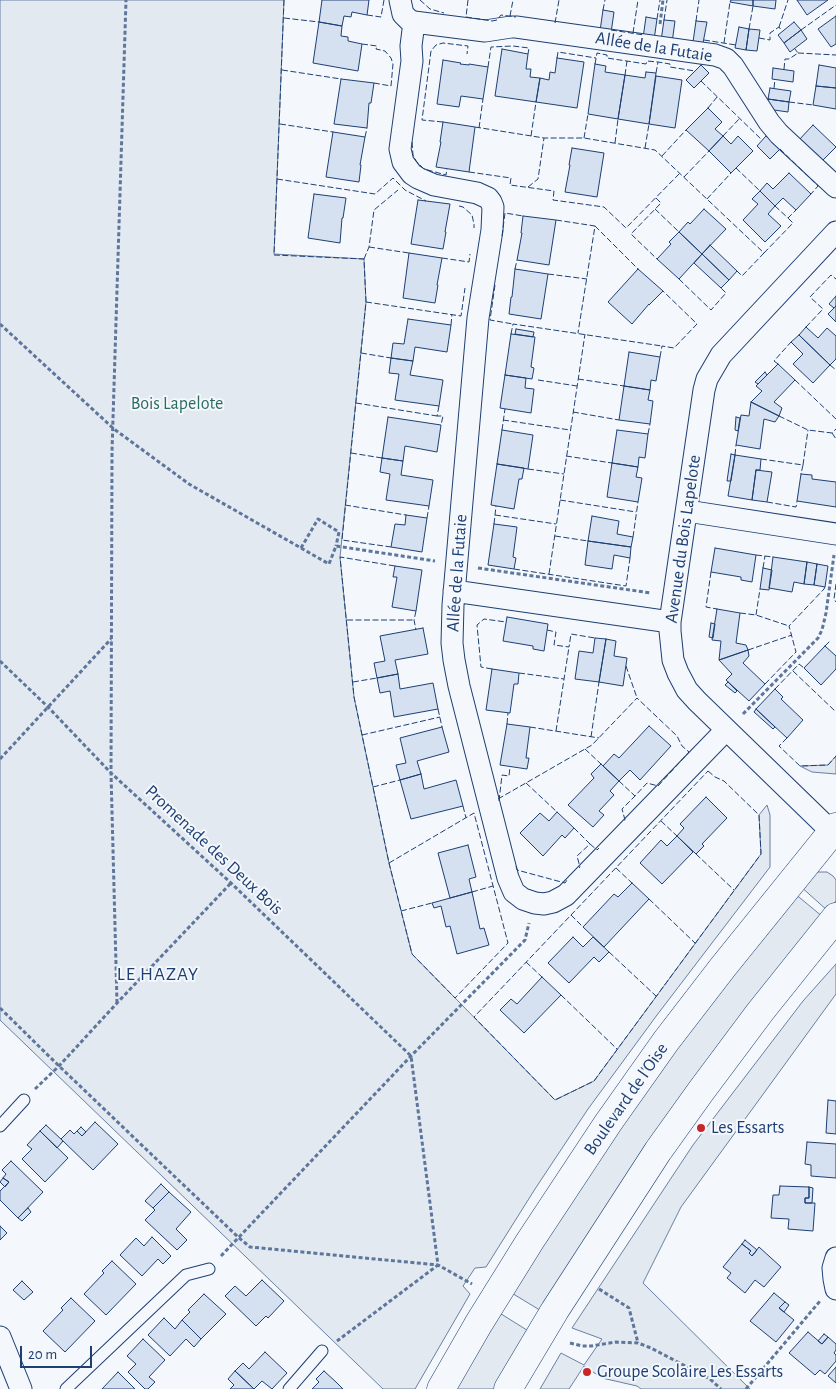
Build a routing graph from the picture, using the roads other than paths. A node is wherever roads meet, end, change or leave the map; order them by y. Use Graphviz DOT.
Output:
graph roads {
  1 [pos="400,0"];
  2 [pos="414,22"];
  3 [pos="836,187"];
  4 [pos="836,232"];
  5 [pos="687,511"];
  6 [pos="835,540"];
  7 [pos="454,591"];
  8 [pos="670,622"];
  9 [pos="733,723"];
  10 [pos="835,836"];
  11 [pos="836,917"];
  12 [pos="24,1100"];
  13 [pos="0,1126"];
  14 [pos="836,1258"];
  15 [pos="209,1270"];
  16 [pos="828,1295"];
  17 [pos="0,1337"];
  18 [pos="322,1351"];
  19 [pos="21,1389"];
  20 [pos="66,1389"];
  21 [pos="288,1389"];
  22 [pos="441,1389"];
  23 [pos="508,1389"];
  1 -- 2 [label="street"];
  2 -- 3 [label="street, Allée de la Futaie"];
  2 -- 7 [label="street, Allée de la Futaie"];
  4 -- 5 [label="street, Avenue du Bois Lapelote"];
  5 -- 6 [label="street"];
  5 -- 8 [label="street, Avenue du Bois Lapelote"];
  7 -- 8 [label="street"];
  7 -- 9 [label="street, Allée de la Futaie"];
  8 -- 9 [label="street, Avenue du Bois Lapelote"];
  9 -- 10 [label="street, Avenue du Bois Lapelote"];
  10 -- 22 [label="main road, Boulevard de l'Oise"];
  11 -- 23 [label="main road"];
  12 -- 13 [label="lane"];
  14 -- 16 [label="street"];
  15 -- 20 [label="lane"];
  17 -- 19 [label="street"];
  18 -- 21 [label="lane"];
}
